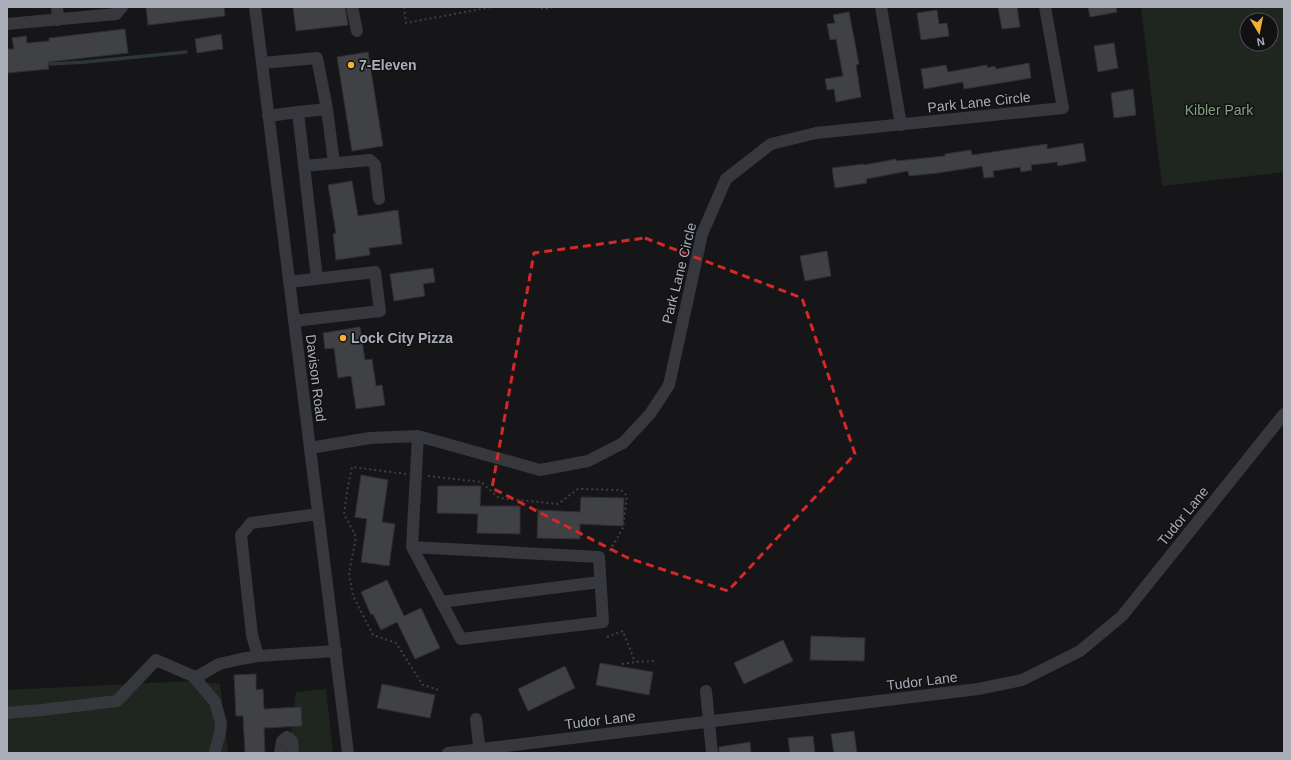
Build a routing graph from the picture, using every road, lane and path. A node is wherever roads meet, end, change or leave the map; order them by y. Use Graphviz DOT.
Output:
graph roads {
  1 [pos="57,7"];
  2 [pos="122,7"];
  3 [pos="255,7"];
  4 [pos="352,7"];
  5 [pos="404,7"];
  6 [pos="492,7"];
  7 [pos="536,7"];
  8 [pos="554,7"];
  9 [pos="881,7"];
  10 [pos="1046,7"];
  11 [pos="58,20"];
  12 [pos="7,24"];
  13 [pos="357,31"];
  14 [pos="262,64"];
  15 [pos="327,109"];
  16 [pos="298,112"];
  17 [pos="268,116"];
  18 [pos="901,125"];
  19 [pos="334,163"];
  20 [pos="304,166"];
  21 [pos="379,199"];
  22 [pos="317,279"];
  23 [pos="289,282"];
  24 [pos="294,321"];
  25 [pos="1284,414"];
  26 [pos="418,436"];
  27 [pos="310,448"];
  28 [pos="416,475"];
  29 [pos="318,514"];
  30 [pos="412,547"];
  31 [pos="608,553"];
  32 [pos="600,582"];
  33 [pos="442,602"];
  34 [pos="608,636"];
  35 [pos="336,651"];
  36 [pos="258,656"];
  37 [pos="655,661"];
  38 [pos="635,662"];
  39 [pos="622,664"];
  40 [pos="195,678"];
  41 [pos="440,690"];
  42 [pos="706,691"];
  43 [pos="7,713"];
  44 [pos="476,719"];
  45 [pos="709,722"];
  46 [pos="480,751"];
  47 [pos="213,752"];
  48 [pos="280,753"];
  49 [pos="293,753"];
  50 [pos="348,753"];
  51 [pos="448,753"];
  52 [pos="712,753"];
  1 -- 11 [label="street"];
  2 -- 11 [label="street"];
  3 -- 14 [label="street, Davison Road"];
  4 -- 13 [label="street"];
  5 -- 6 [label="path"];
  7 -- 8 [label="path"];
  9 -- 18 [label="street"];
  10 -- 18 [label="street, Park Lane Circle"];
  11 -- 12 [label="street"];
  14 -- 15 [label="street"];
  14 -- 17 [label="street, Davison Road"];
  15 -- 16 [label="street"];
  15 -- 19 [label="street"];
  16 -- 17 [label="street"];
  16 -- 20 [label="street"];
  17 -- 23 [label="street, Davison Road"];
  18 -- 26 [label="street, Park Lane Circle"];
  19 -- 20 [label="street"];
  19 -- 21 [label="street"];
  20 -- 22 [label="street"];
  22 -- 23 [label="street"];
  22 -- 24 [label="street"];
  23 -- 24 [label="street, Davison Road"];
  24 -- 27 [label="street, Davison Road"];
  25 -- 45 [label="street, Tudor Lane"];
  26 -- 27 [label="street, Park Lane Circle"];
  26 -- 28 [label="street"];
  27 -- 29 [label="street, Davison Road"];
  28 -- 30 [label="street"];
  28 -- 31 [label="path"];
  28 -- 41 [label="path"];
  29 -- 35 [label="street, Davison Road"];
  29 -- 36 [label="street"];
  30 -- 32 [label="street"];
  30 -- 33 [label="street"];
  32 -- 33 [label="street"];
  32 -- 33 [label="street"];
  34 -- 38 [label="path"];
  35 -- 36 [label="street"];
  35 -- 50 [label="street, Davison Road"];
  36 -- 40 [label="street"];
  37 -- 38 [label="path"];
  38 -- 39 [label="path"];
  40 -- 43 [label="street"];
  40 -- 47 [label="street"];
  42 -- 45 [label="street"];
  44 -- 46 [label="street"];
  45 -- 46 [label="street, Tudor Lane"];
  45 -- 52 [label="street"];
  46 -- 51 [label="street, Tudor Lane"];
  48 -- 49 [label="street"];
}
